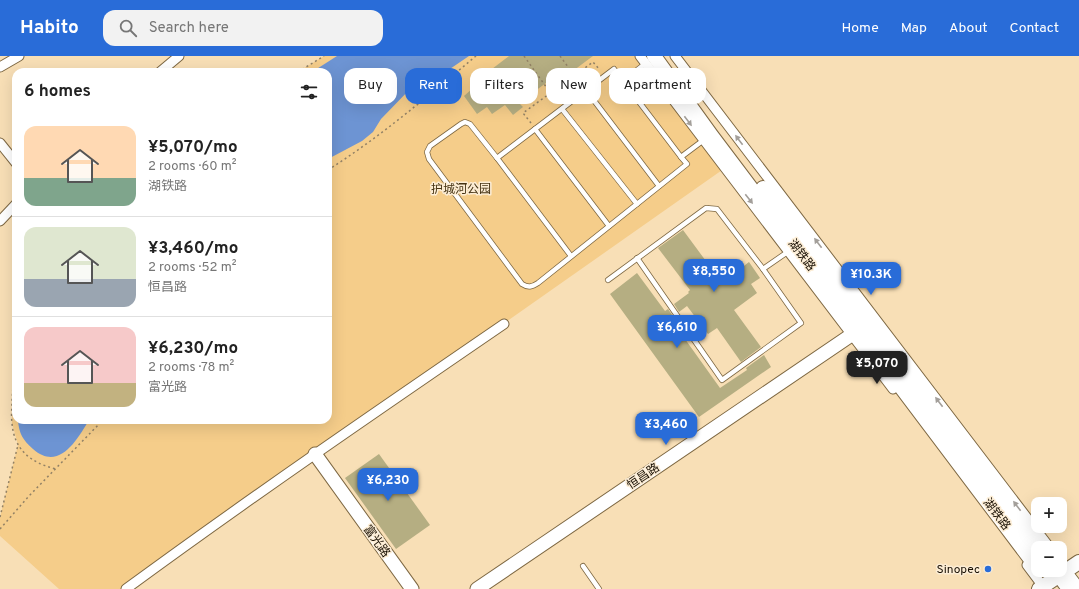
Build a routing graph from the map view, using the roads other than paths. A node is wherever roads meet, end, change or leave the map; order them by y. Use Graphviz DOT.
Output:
graph roads {
  1 [pos="18,56"];
  2 [pos="179,56"];
  3 [pos="675,56"];
  4 [pos="652,57"];
  5 [pos="0,67"];
  6 [pos="165,68"];
  7 [pos="639,68"];
  8 [pos="568,104"];
  9 [pos="597,104"];
  10 [pos="641,104"];
  11 [pos="562,109"];
  12 [pos="535,129"];
  13 [pos="710,136"];
  14 [pos="0,143"];
  15 [pos="681,157"];
  16 [pos="497,158"];
  17 [pos="12,159"];
  18 [pos="659,186"];
  19 [pos="636,204"];
  20 [pos="12,208"];
  21 [pos="0,221"];
  22 [pos="609,226"];
  23 [pos="792,249"];
  24 [pos="571,256"];
  25 [pos="637,258"];
  26 [pos="763,269"];
  27 [pos="608,280"];
  28 [pos="504,324"];
  29 [pos="860,329"];
  30 [pos="315,454"];
  31 [pos="1032,541"];
  32 [pos="1045,541"];
  33 [pos="1031,560"];
  34 [pos="1079,562"];
  35 [pos="584,566"];
  36 [pos="1052,579"];
  37 [pos="1079,588"];
  38 [pos="126,589"];
  39 [pos="412,589"];
  40 [pos="477,589"];
  41 [pos="599,589"];
  42 [pos="1070,589"];
  1 -- 5 [label="street"];
  2 -- 6 [label="street"];
  32 -- 3 [label="street, one-way"];
  4 -- 7 [label="lane"];
  4 -- 13 [label="main road, 湖铁路, one-way"];
  4 -- 29 [label="main road, 湖铁路"];
  8 -- 11 [label="lane"];
  9 -- 18 [label="lane"];
  10 -- 15 [label="lane"];
  11 -- 12 [label="lane"];
  11 -- 19 [label="lane"];
  12 -- 16 [label="lane"];
  12 -- 22 [label="lane"];
  13 -- 15 [label="lane"];
  13 -- 23 [label="main road, 湖铁路, one-way"];
  14 -- 17 [label="street"];
  15 -- 18 [label="lane"];
  16 -- 24 [label="lane"];
  16 -- 24 [label="lane"];
  18 -- 19 [label="lane"];
  19 -- 22 [label="lane"];
  20 -- 21 [label="street"];
  22 -- 24 [label="lane"];
  23 -- 26 [label="lane"];
  23 -- 29 [label="main road, 湖铁路"];
  25 -- 26 [label="lane"];
  25 -- 26 [label="lane"];
  25 -- 27 [label="lane"];
  28 -- 30 [label="street"];
  29 -- 31 [label="main road, 湖铁路"];
  29 -- 33 [label="main road, 湖铁路"];
  29 -- 36 [label="street"];
  29 -- 40 [label="street, 恒昌路"];
  30 -- 38 [label="street"];
  30 -- 39 [label="street, 富光路"];
  34 -- 36 [label="main road"];
  35 -- 41 [label="lane"];
  36 -- 37 [label="street"];
  36 -- 42 [label="main road, 湖铁路"];
}
